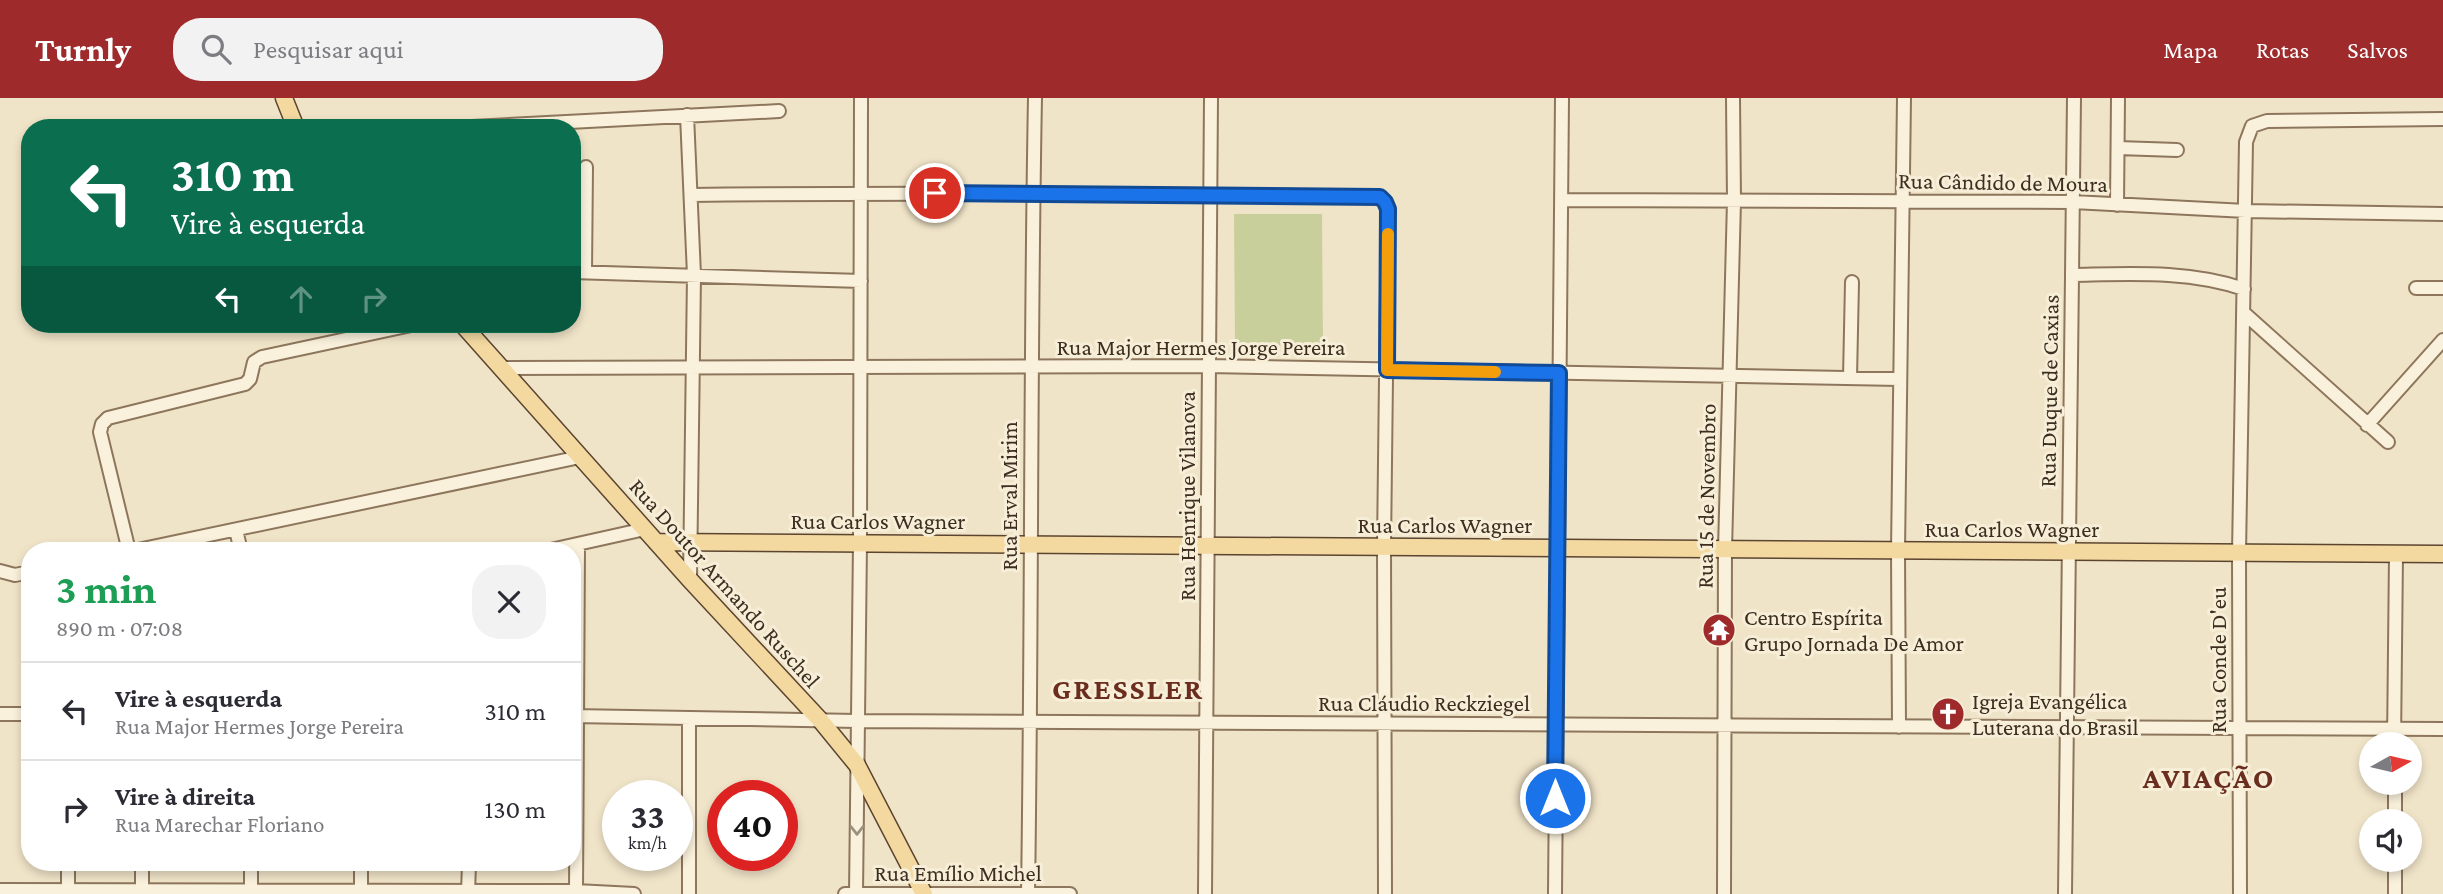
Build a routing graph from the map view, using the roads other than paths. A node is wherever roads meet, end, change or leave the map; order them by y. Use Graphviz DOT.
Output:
graph roads {
  1 [pos="284,98"];
  2 [pos="861,98"];
  3 [pos="1035,98"];
  4 [pos="1211,98"];
  5 [pos="1562,98"];
  6 [pos="1733,98"];
  7 [pos="1904,98"];
  8 [pos="2074,98"];
  9 [pos="2118,98"];
  10 [pos="779,111"];
  11 [pos="687,115"];
  12 [pos="292,119"];
  13 [pos="2443,119"];
  14 [pos="581,121"];
  15 [pos="2118,148"];
  16 [pos="2177,150"];
  17 [pos="586,167"];
  18 [pos="861,193"];
  19 [pos="1033,194"];
  20 [pos="691,195"];
  21 [pos="1211,195"];
  22 [pos="1563,200"];
  23 [pos="1901,200"];
  24 [pos="1734,201"];
  25 [pos="2073,202"];
  26 [pos="2117,205"];
  27 [pos="2246,211"];
  28 [pos="2443,214"];
  29 [pos="581,242"];
  30 [pos="581,272"];
  31 [pos="694,275"];
  32 [pos="2072,275"];
  33 [pos="861,281"];
  34 [pos="1852,282"];
  35 [pos="2416,288"];
  36 [pos="2443,288"];
  37 [pos="2244,289"];
  38 [pos="2244,313"];
  39 [pos="374,333"];
  40 [pos="473,333"];
  41 [pos="2443,340"];
  42 [pos="1209,366"];
  43 [pos="861,367"];
  44 [pos="1030,367"];
  45 [pos="693,368"];
  46 [pos="502,369"];
  47 [pos="1387,370"];
  48 [pos="1559,373"];
  49 [pos="1730,377"];
  50 [pos="1850,378"];
  51 [pos="1900,379"];
  52 [pos="2367,425"];
  53 [pos="2388,442"];
  54 [pos="580,457"];
  55 [pos="645,529"];
  56 [pos="236,530"];
  57 [pos="129,542"];
  58 [pos="176,542"];
  59 [pos="239,542"];
  60 [pos="656,542"];
  61 [pos="691,542"];
  62 [pos="860,543"];
  63 [pos="581,544"];
  64 [pos="1030,545"];
  65 [pos="1208,546"];
  66 [pos="1384,547"];
  67 [pos="1556,549"];
  68 [pos="1725,550"];
  69 [pos="1898,551"];
  70 [pos="2068,552"];
  71 [pos="2239,553"];
  72 [pos="2396,554"];
  73 [pos="2443,554"];
  74 [pos="0,571"];
  75 [pos="21,574"];
  76 [pos="690,580"];
  77 [pos="0,714"];
  78 [pos="21,714"];
  79 [pos="581,716"];
  80 [pos="689,718"];
  81 [pos="821,720"];
  82 [pos="857,721"];
  83 [pos="1031,722"];
  84 [pos="1207,723"];
  85 [pos="1384,724"];
  86 [pos="1555,725"];
  87 [pos="1725,726"];
  88 [pos="1899,727"];
  89 [pos="2066,727"];
  90 [pos="2239,728"];
  91 [pos="2394,728"];
  92 [pos="2443,729"];
  93 [pos="2394,732"];
  94 [pos="857,765"];
  95 [pos="68,871"];
  96 [pos="142,871"];
  97 [pos="251,871"];
  98 [pos="361,871"];
  99 [pos="468,871"];
  100 [pos="576,871"];
  101 [pos="2395,872"];
  102 [pos="0,890"];
  103 [pos="68,890"];
  104 [pos="142,892"];
  105 [pos="251,892"];
  106 [pos="361,892"];
  107 [pos="468,892"];
  108 [pos="576,893"];
  109 [pos="924,893"];
  110 [pos="634,894"];
  111 [pos="689,894"];
  112 [pos="845,894"];
  113 [pos="856,894"];
  114 [pos="1028,894"];
  115 [pos="1070,894"];
  116 [pos="1205,894"];
  117 [pos="1385,894"];
  118 [pos="1555,894"];
  119 [pos="1724,894"];
  120 [pos="2065,894"];
  121 [pos="2240,894"];
  122 [pos="2395,894"];
  1 -- 12 [label="main road"];
  2 -- 18 [label="street"];
  3 -- 19 [label="street, Rua Erval Mirim"];
  4 -- 21 [label="street, Rua Henrique Vilanova"];
  5 -- 22 [label="street"];
  6 -- 24 [label="street, Rua 15 de Novembro"];
  7 -- 23 [label="street"];
  8 -- 25 [label="street, Rua Duque de Caxias"];
  9 -- 15 [label="street"];
  10 -- 11 [label="street"];
  11 -- 14 [label="street"];
  11 -- 20 [label="street"];
  13 -- 27 [label="street"];
  15 -- 16 [label="street"];
  15 -- 26 [label="street"];
  17 -- 29 [label="street"];
  18 -- 19 [label="street"];
  18 -- 20 [label="street"];
  18 -- 33 [label="street"];
  19 -- 21 [label="street"];
  19 -- 44 [label="street, Rua Erval Mirim"];
  20 -- 31 [label="street"];
  21 -- 42 [label="street, Rua Henrique Vilanova"];
  21 -- 47 [label="street"];
  22 -- 24 [label="street, Rua Cândido de Moura"];
  22 -- 48 [label="street"];
  23 -- 24 [label="street, Rua Cândido de Moura"];
  23 -- 25 [label="street, Rua Cândido de Moura"];
  23 -- 51 [label="street"];
  24 -- 49 [label="street, Rua 15 de Novembro"];
  25 -- 26 [label="street, Rua Cândido de Moura"];
  25 -- 32 [label="street, Rua Duque de Caxias"];
  26 -- 27 [label="street, Rua Cândido de Moura"];
  27 -- 28 [label="street, Rua Cândido de Moura"];
  27 -- 37 [label="street"];
  30 -- 31 [label="street"];
  31 -- 33 [label="street"];
  31 -- 45 [label="street"];
  32 -- 37 [label="street"];
  32 -- 70 [label="street, Rua Duque de Caxias"];
  33 -- 43 [label="street"];
  34 -- 50 [label="street"];
  35 -- 36 [label="street"];
  37 -- 38 [label="street"];
  38 -- 52 [label="street"];
  38 -- 71 [label="street"];
  39 -- 57 [label="street"];
  40 -- 46 [label="main road, Rua Doutor Armando Ruschel"];
  41 -- 52 [label="street"];
  42 -- 44 [label="street, Rua Major Hermes Jorge Pereira"];
  42 -- 47 [label="street, Rua Major Hermes Jorge Pereira"];
  42 -- 65 [label="street, Rua Henrique Vilanova"];
  43 -- 44 [label="street, Rua Major Hermes Jorge Pereira"];
  43 -- 45 [label="street, Rua Major Hermes Jorge Pereira"];
  43 -- 62 [label="street"];
  44 -- 64 [label="street, Rua Erval Mirim"];
  45 -- 46 [label="street, Rua Major Hermes Jorge Pereira"];
  45 -- 61 [label="street"];
  46 -- 54 [label="main road, Rua Doutor Armando Ruschel"];
  47 -- 48 [label="street, Rua Major Hermes Jorge Pereira"];
  47 -- 66 [label="street"];
  48 -- 49 [label="street, Rua Major Hermes Jorge Pereira"];
  48 -- 67 [label="street"];
  49 -- 50 [label="street, Rua Major Hermes Jorge Pereira"];
  49 -- 68 [label="street, Rua 15 de Novembro"];
  50 -- 51 [label="street, Rua Major Hermes Jorge Pereira"];
  51 -- 69 [label="street"];
  52 -- 53 [label="street"];
  54 -- 55 [label="main road, Rua Doutor Armando Ruschel"];
  54 -- 56 [label="street"];
  55 -- 60 [label="main road, Rua Doutor Armando Ruschel"];
  55 -- 63 [label="street"];
  56 -- 58 [label="street"];
  56 -- 59 [label="street"];
  60 -- 61 [label="main road, Rua Carlos Wagner"];
  60 -- 76 [label="main road, Rua Doutor Armando Ruschel"];
  61 -- 62 [label="main road, Rua Carlos Wagner"];
  61 -- 76 [label="street"];
  62 -- 64 [label="main road, Rua Carlos Wagner"];
  62 -- 82 [label="street"];
  64 -- 65 [label="main road, Rua Carlos Wagner"];
  64 -- 83 [label="street, Rua Erval Mirim"];
  65 -- 66 [label="main road, Rua Carlos Wagner"];
  65 -- 84 [label="street, Rua Henrique Vilanova"];
  66 -- 67 [label="main road, Rua Carlos Wagner"];
  66 -- 85 [label="street"];
  67 -- 68 [label="main road, Rua Carlos Wagner"];
  67 -- 86 [label="street"];
  68 -- 69 [label="main road, Rua Carlos Wagner"];
  68 -- 87 [label="street, Rua 15 de Novembro"];
  69 -- 70 [label="main road, Rua Carlos Wagner"];
  69 -- 88 [label="street"];
  70 -- 71 [label="main road, Rua Carlos Wagner"];
  70 -- 89 [label="street, Rua Duque de Caxias"];
  71 -- 72 [label="main road, Rua Carlos Wagner"];
  71 -- 90 [label="street, Rua Conde D'eu"];
  72 -- 73 [label="main road, Rua Carlos Wagner"];
  72 -- 91 [label="street"];
  74 -- 75 [label="street"];
  76 -- 81 [label="main road, Rua Doutor Armando Ruschel"];
  77 -- 78 [label="street"];
  79 -- 80 [label="street, Rua Cláudio Reckziegel"];
  80 -- 81 [label="street, Rua Cláudio Reckziegel"];
  80 -- 111 [label="street"];
  81 -- 82 [label="street, Rua Cláudio Reckziegel"];
  81 -- 94 [label="main road, Rua Doutor Armando Ruschel"];
  82 -- 83 [label="street, Rua Cláudio Reckziegel"];
  82 -- 94 [label="street"];
  83 -- 84 [label="street, Rua Cláudio Reckziegel"];
  83 -- 114 [label="street, Rua Erval Mirim"];
  84 -- 85 [label="street, Rua Cláudio Reckziegel"];
  84 -- 116 [label="street, Rua Henrique Vilanova"];
  85 -- 86 [label="street, Rua Cláudio Reckziegel"];
  85 -- 117 [label="street"];
  86 -- 87 [label="street, Rua Cláudio Reckziegel"];
  86 -- 118 [label="street"];
  87 -- 88 [label="street, Rua Cláudio Reckziegel"];
  87 -- 119 [label="street, Rua 15 de Novembro"];
  88 -- 89 [label="street, Rua Cláudio Reckziegel"];
  89 -- 90 [label="street, Rua Cláudio Reckziegel"];
  89 -- 120 [label="street, Rua Duque de Caxias"];
  90 -- 91 [label="street, Rua Cláudio Reckziegel"];
  90 -- 121 [label="street, Rua Conde D'eu"];
  91 -- 92 [label="street, Rua Cláudio Reckziegel"];
  91 -- 93 [label="street"];
  94 -- 109 [label="main road, Rua Doutor Armando Ruschel"];
  94 -- 113 [label="street, one-way"];
  95 -- 103 [label="street"];
  96 -- 104 [label="street"];
  97 -- 105 [label="street"];
  98 -- 106 [label="street"];
  99 -- 107 [label="street"];
  100 -- 108 [label="street"];
  101 -- 122 [label="street"];
  102 -- 103 [label="street"];
  103 -- 104 [label="street"];
  104 -- 105 [label="street"];
  105 -- 106 [label="street"];
  106 -- 107 [label="street"];
  107 -- 108 [label="street"];
  108 -- 110 [label="street"];
  109 -- 113 [label="street, Rua Emílio Michel"];
  109 -- 114 [label="street, Rua Emílio Michel"];
  112 -- 113 [label="street, Rua Emílio Michel"];
  114 -- 115 [label="street, Rua Emílio Michel"];
}
